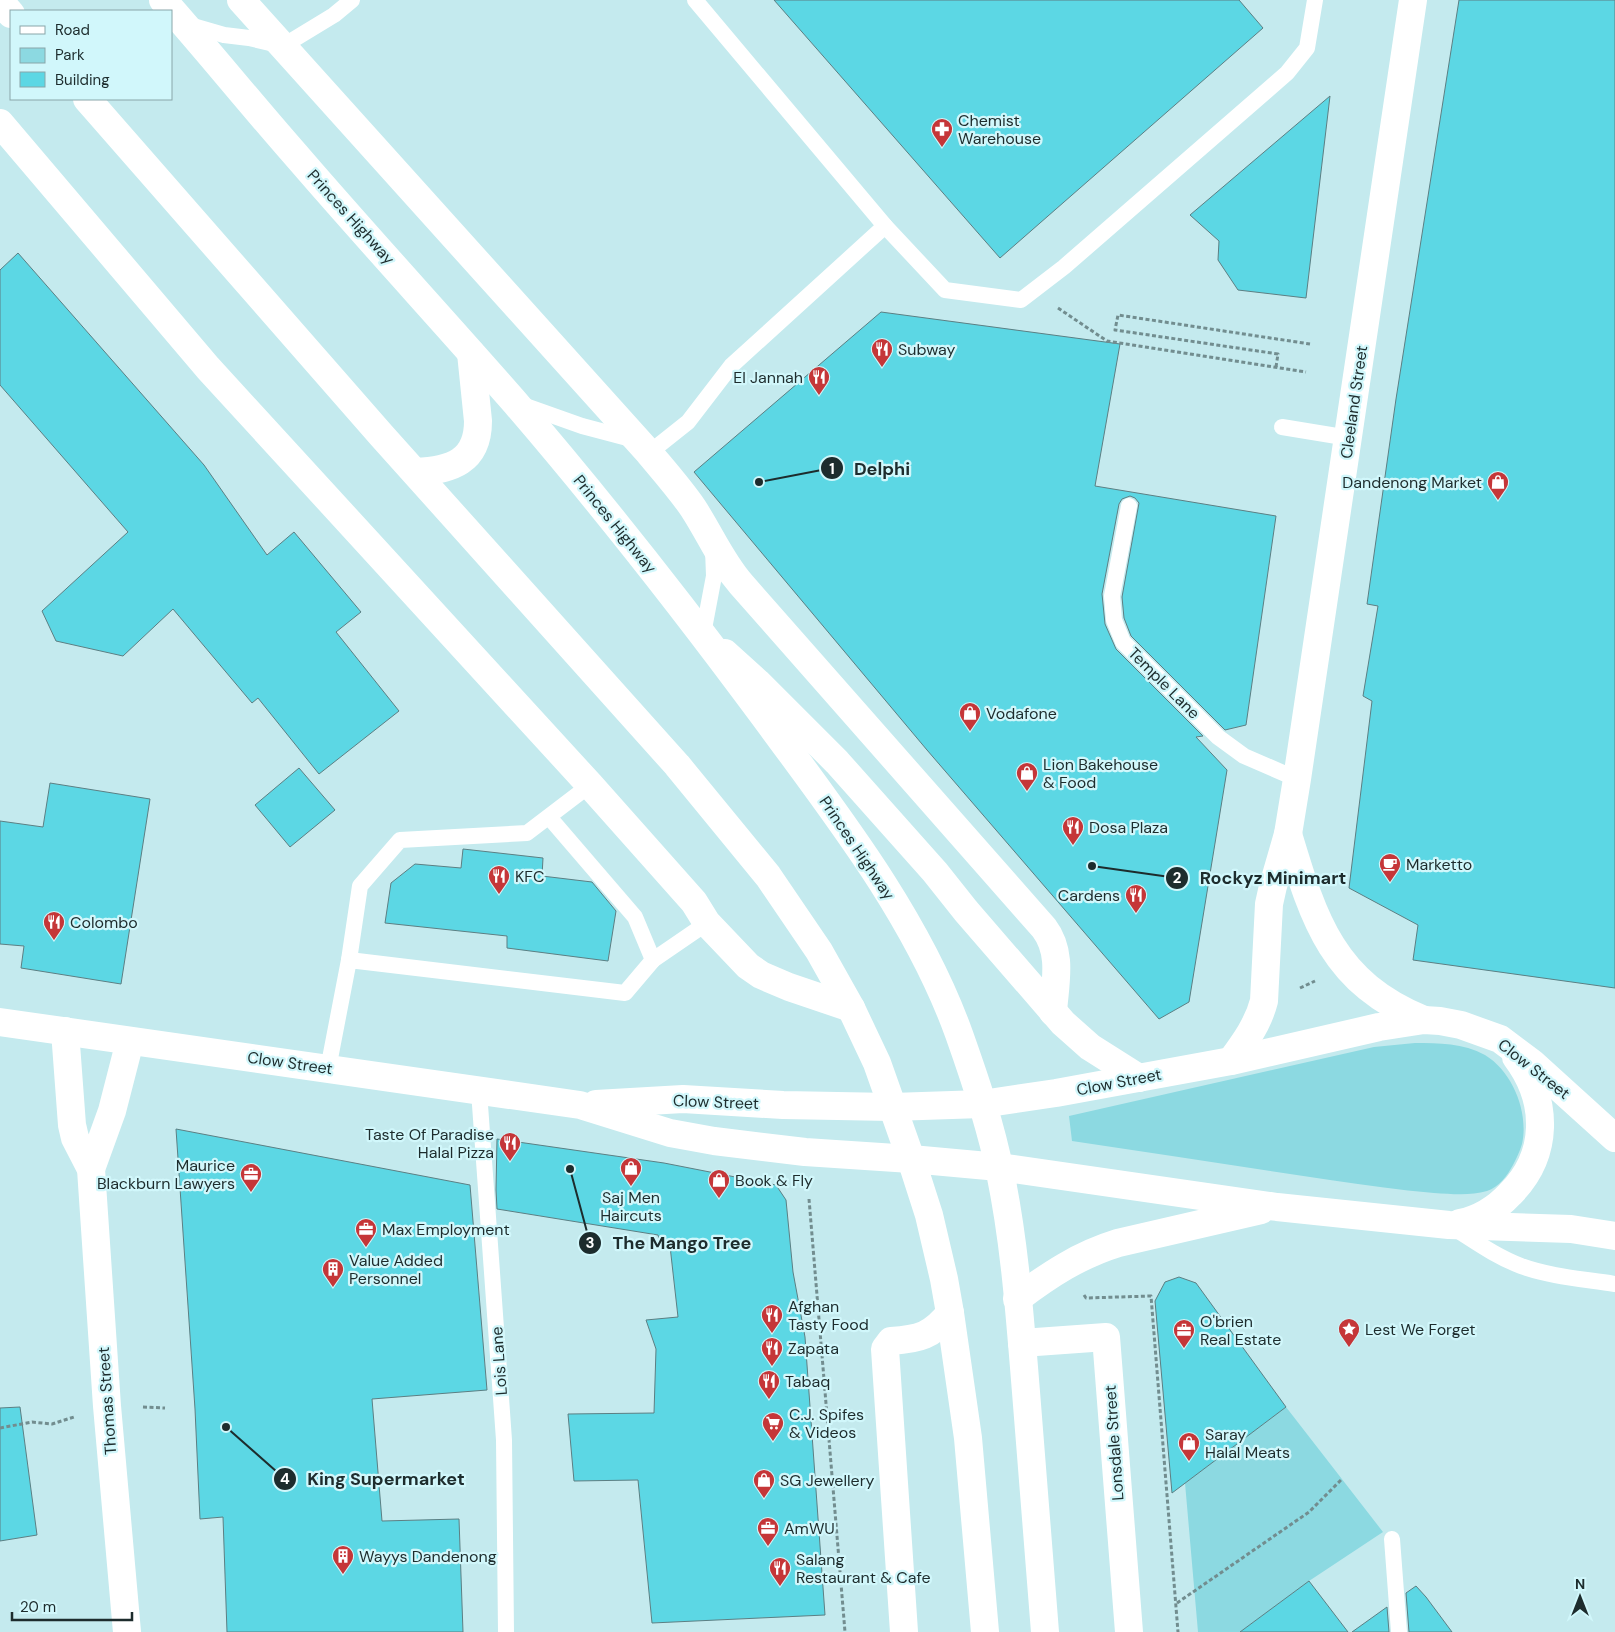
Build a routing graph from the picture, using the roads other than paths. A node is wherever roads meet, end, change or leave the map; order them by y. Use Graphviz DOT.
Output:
graph roads {
  1 [pos="163,0"];
  2 [pos="241,0"];
  3 [pos="352,0"];
  4 [pos="696,0"];
  5 [pos="1314,0"];
  6 [pos="1414,0"];
  7 [pos="0,1"];
  8 [pos="172,10"];
  9 [pos="172,10"];
  10 [pos="10,13"];
  11 [pos="184,24"];
  12 [pos="283,46"];
  13 [pos="88,100"];
  14 [pos="0,123"];
  15 [pos="886,226"];
  16 [pos="471,353"];
  17 [pos="514,401"];
  18 [pos="1282,427"];
  19 [pos="1349,438"];
  20 [pos="643,447"];
  21 [pos="416,472"];
  22 [pos="1129,506"];
  23 [pos="713,544"];
  24 [pos="703,634"];
  25 [pos="1298,779"];
  26 [pos="590,785"];
  27 [pos="549,817"];
  28 [pos="1288,834"];
  29 [pos="707,923"];
  30 [pos="348,960"];
  31 [pos="653,960"];
  32 [pos="851,1008"];
  33 [pos="1053,1012"];
  34 [pos="1424,1020"];
  35 [pos="0,1022"];
  36 [pos="65,1032"];
  37 [pos="1500,1040"];
  38 [pos="130,1041"];
  39 [pos="1231,1061"];
  40 [pos="328,1069"];
  41 [pos="1139,1078"];
  42 [pos="479,1091"];
  43 [pos="982,1104"];
  44 [pos="580,1105"];
  45 [pos="892,1107"];
  46 [pos="1615,1138"];
  47 [pos="911,1159"];
  48 [pos="999,1167"];
  49 [pos="91,1169"];
  50 [pos="1277,1207"];
  51 [pos="1449,1225"];
  52 [pos="1615,1236"];
  53 [pos="1615,1284"];
  54 [pos="1017,1299"];
  55 [pos="950,1313"];
  56 [pos="1022,1343"];
  57 [pos="1392,1539"];
  58 [pos="127,1632"];
  59 [pos="506,1632"];
  60 [pos="904,1632"];
  61 [pos="985,1632"];
  62 [pos="1045,1632"];
  63 [pos="1129,1632"];
  64 [pos="1399,1632"];
  1 -- 8 [label="main road, Princes Highway"];
  2 -- 12 [label="main road"];
  3 -- 12 [label="lane"];
  4 -- 15 [label="lane"];
  5 -- 15 [label="lane"];
  6 -- 19 [label="main road, Cleeland Street"];
  7 -- 10 [label="main road"];
  9 -- 11 [label="main road, Princes Highway"];
  11 -- 12 [label="lane"];
  11 -- 16 [label="main road, Princes Highway"];
  12 -- 20 [label="main road"];
  13 -- 21 [label="main road"];
  14 -- 26 [label="main road"];
  15 -- 20 [label="lane"];
  16 -- 17 [label="main road, Princes Highway"];
  16 -- 21 [label="main road"];
  17 -- 20 [label="lane"];
  17 -- 24 [label="main road, Princes Highway"];
  18 -- 19 [label="lane"];
  19 -- 25 [label="main road, Cleeland Street"];
  20 -- 23 [label="main road"];
  21 -- 32 [label="main road"];
  22 -- 25 [label="lane, Temple Lane"];
  23 -- 24 [label="lane"];
  23 -- 33 [label="main road"];
  24 -- 33 [label="main road"];
  24 -- 43 [label="main road, Princes Highway"];
  25 -- 28 [label="main road, Cleeland Street"];
  26 -- 27 [label="lane"];
  26 -- 29 [label="main road"];
  27 -- 30 [label="lane"];
  27 -- 31 [label="lane"];
  28 -- 34 [label="main road, Cleeland Street"];
  28 -- 39 [label="main road, Cleeland Street"];
  29 -- 31 [label="lane"];
  29 -- 32 [label="main road"];
  30 -- 31 [label="lane"];
  30 -- 40 [label="lane"];
  32 -- 45 [label="main road"];
  33 -- 41 [label="main road"];
  34 -- 37 [label="main road, Clow Street"];
  34 -- 39 [label="main road, Clow Street"];
  35 -- 36 [label="main road, Clow Street"];
  36 -- 38 [label="main road, Clow Street"];
  36 -- 49 [label="main road, Thomas Street"];
  37 -- 46 [label="main road, Clow Street"];
  37 -- 51 [label="main road"];
  38 -- 40 [label="main road, Clow Street"];
  38 -- 49 [label="main road, Thomas Street"];
  39 -- 41 [label="main road, Clow Street"];
  40 -- 42 [label="main road, Clow Street"];
  41 -- 43 [label="main road, Clow Street"];
  42 -- 44 [label="main road, Clow Street"];
  42 -- 59 [label="lane, Lois Lane"];
  43 -- 45 [label="main road, Clow Street"];
  43 -- 48 [label="main road"];
  44 -- 45 [label="main road, Clow Street"];
  44 -- 47 [label="main road, Clow Street"];
  45 -- 47 [label="main road"];
  47 -- 48 [label="main road, Clow Street"];
  47 -- 55 [label="main road"];
  48 -- 50 [label="main road, Clow Street"];
  48 -- 54 [label="main road"];
  49 -- 58 [label="main road, Thomas Street"];
  50 -- 51 [label="main road, Clow Street"];
  50 -- 54 [label="main road"];
  51 -- 52 [label="main road, Clow Street"];
  51 -- 53 [label="lane"];
  54 -- 56 [label="main road"];
  55 -- 60 [label="main road"];
  55 -- 61 [label="main road"];
  56 -- 62 [label="main road"];
  56 -- 63 [label="main road, Lonsdale Street"];
  57 -- 64 [label="lane"];
}
